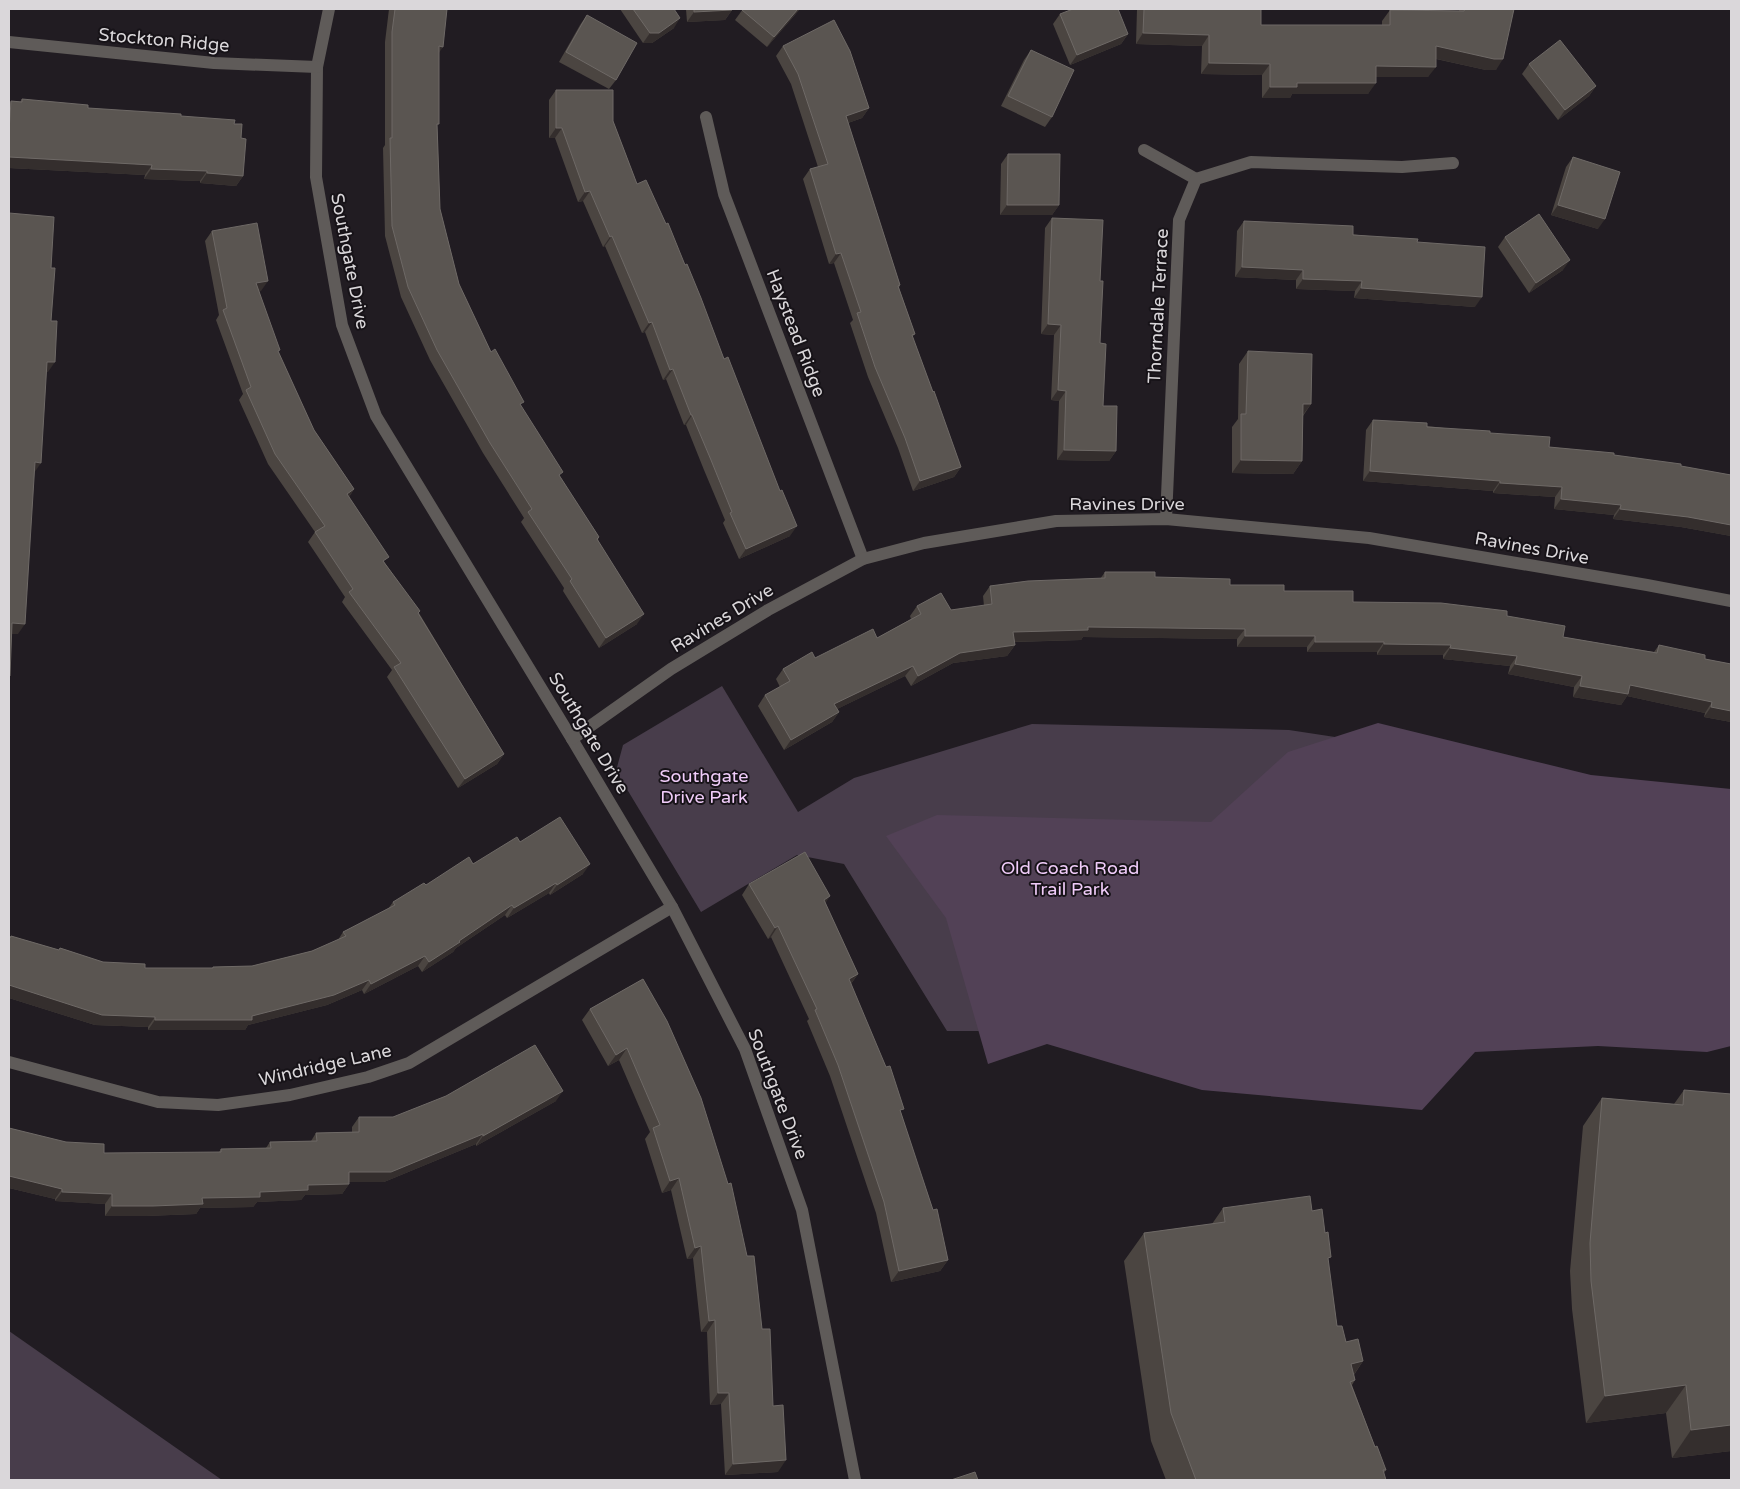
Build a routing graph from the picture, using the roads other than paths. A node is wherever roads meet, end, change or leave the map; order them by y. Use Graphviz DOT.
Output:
graph roads {
  1 [pos="329,9"];
  2 [pos="9,42"];
  3 [pos="317,67"];
  4 [pos="706,117"];
  5 [pos="1144,150"];
  6 [pos="1453,163"];
  7 [pos="1196,179"];
  8 [pos="1166,518"];
  9 [pos="863,559"];
  10 [pos="1731,601"];
  11 [pos="572,739"];
  12 [pos="672,906"];
  13 [pos="9,1062"];
  14 [pos="855,1480"];
  1 -- 3 [label="street, Southgate Drive"];
  2 -- 3 [label="street, Stockton Ridge"];
  3 -- 11 [label="street, Southgate Drive"];
  4 -- 9 [label="street, Haystead Ridge"];
  5 -- 7 [label="street"];
  6 -- 7 [label="street"];
  7 -- 8 [label="street, Thorndale Terrace"];
  8 -- 9 [label="street, Ravines Drive"];
  8 -- 10 [label="street, Ravines Drive"];
  9 -- 11 [label="street, Ravines Drive"];
  11 -- 12 [label="street, Southgate Drive"];
  12 -- 13 [label="street, Windridge Lane"];
  12 -- 14 [label="street, Southgate Drive"];
}
